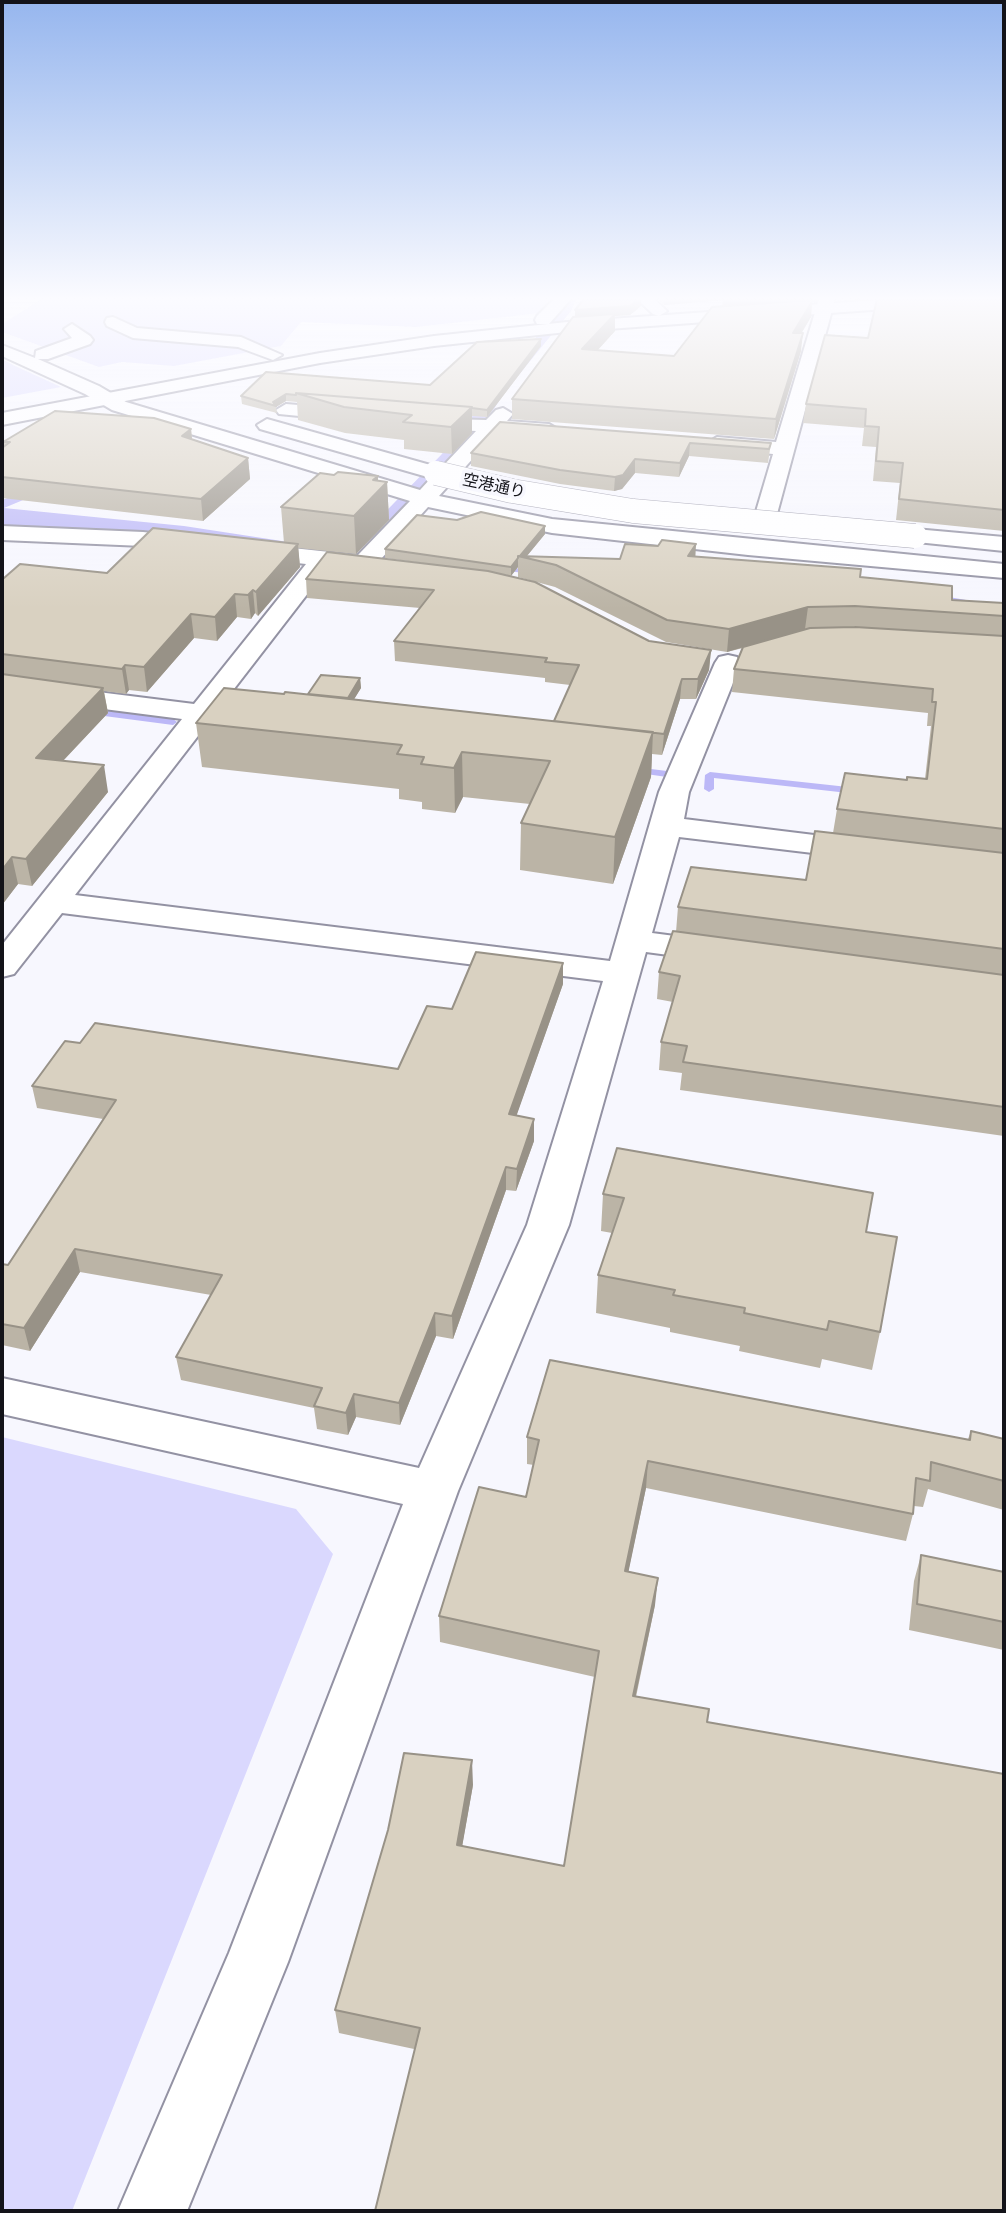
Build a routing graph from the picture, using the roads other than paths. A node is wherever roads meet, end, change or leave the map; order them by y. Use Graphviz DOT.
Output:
graph roads {
  1 [pos="23,402"];
  2 [pos="70,402"];
  3 [pos="125,402"];
  4 [pos="511,402"];
  5 [pos="798,402"];
  6 [pos="2,406"];
  7 [pos="286,410"];
  8 [pos="367,417"];
  9 [pos="245,418"];
  10 [pos="2,419"];
  11 [pos="394,419"];
  12 [pos="489,427"];
  13 [pos="562,431"];
  14 [pos="690,440"];
  15 [pos="785,449"];
  16 [pos="447,476"];
  17 [pos="425,500"];
  18 [pos="763,525"];
  19 [pos="2,533"];
  20 [pos="1004,544"];
  21 [pos="322,559"];
  22 [pos="369,559"];
  23 [pos="402,568"];
  24 [pos="1004,571"];
  25 [pos="729,659"];
  26 [pos="2,688"];
  27 [pos="202,715"];
  28 [pos="285,724"];
  29 [pos="667,826"];
  30 [pos="888,853"];
  31 [pos="53,902"];
  32 [pos="627,956"];
  33 [pos="756,956"];
  34 [pos="2,967"];
  35 [pos="2,1396"];
  36 [pos="433,1491"];
  37 [pos="153,2211"];
  1 -- 6 [label="main road"];
  2 -- 10 [label="main road"];
  3 -- 17 [label="main road"];
  4 -- 12 [label="main road"];
  5 -- 15 [label="main road"];
  7 -- 8 [label="main road"];
  9 -- 16 [label="main road, 空港通り, bridge"];
  11 -- 12 [label="main road"];
  12 -- 13 [label="main road"];
  12 -- 16 [label="main road"];
  14 -- 15 [label="main road"];
  15 -- 18 [label="main road"];
  16 -- 17 [label="main road"];
  16 -- 18 [label="main road, 空港通り, bridge"];
  17 -- 22 [label="main road"];
  17 -- 24 [label="main road"];
  18 -- 20 [label="main road, 空港通り, bridge"];
  19 -- 21 [label="main road"];
  21 -- 22 [label="main road"];
  21 -- 27 [label="main road"];
  22 -- 23 [label="main road"];
  25 -- 29 [label="main road"];
  26 -- 27 [label="main road"];
  27 -- 28 [label="main road"];
  27 -- 31 [label="main road"];
  29 -- 30 [label="main road"];
  29 -- 32 [label="main road"];
  31 -- 32 [label="main road"];
  31 -- 34 [label="main road"];
  32 -- 33 [label="main road"];
  32 -- 36 [label="main road"];
  35 -- 36 [label="main road"];
  36 -- 37 [label="main road"];
}
